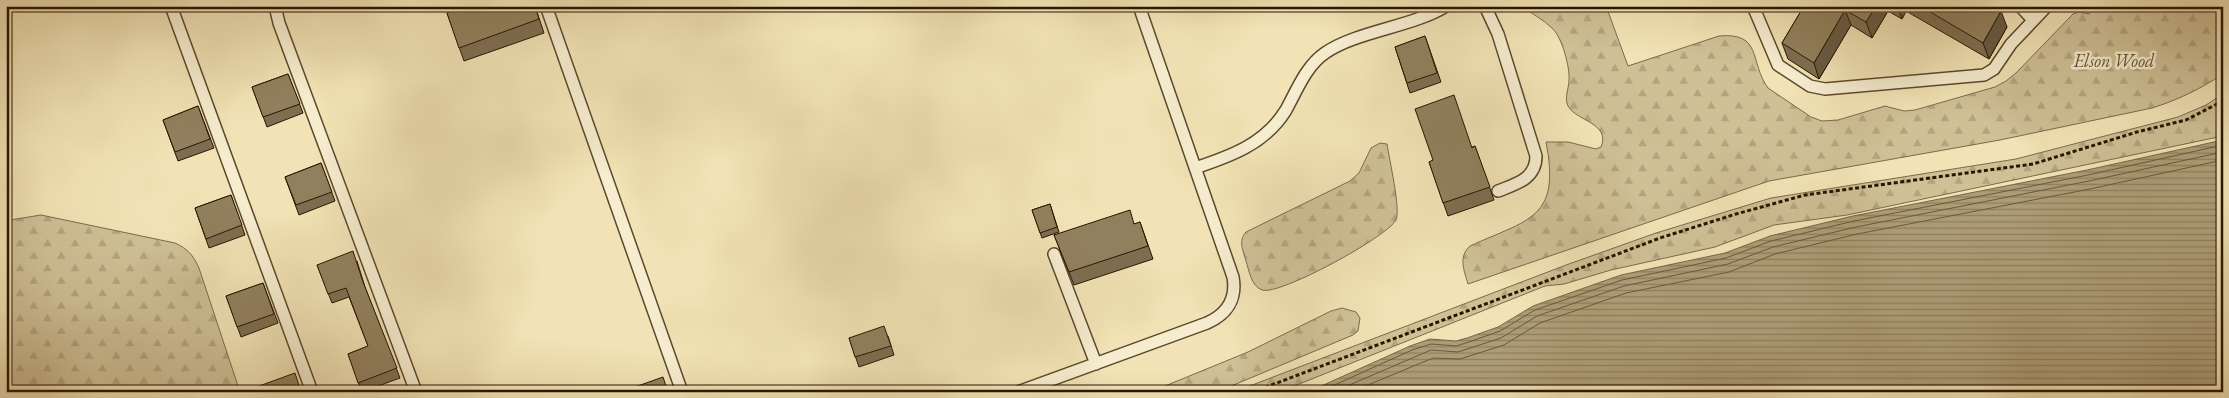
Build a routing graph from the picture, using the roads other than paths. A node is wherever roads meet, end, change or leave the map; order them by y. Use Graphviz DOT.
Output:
graph roads {
  1 [pos="171,6"];
  2 [pos="275,6"];
  3 [pos="546,6"];
  4 [pos="1139,6"];
  5 [pos="1446,6"];
  6 [pos="1485,6"];
  7 [pos="1752,6"];
  8 [pos="2020,6"];
  9 [pos="2047,6"];
  10 [pos="2033,20"];
  11 [pos="1195,168"];
  12 [pos="1498,191"];
  13 [pos="1054,254"];
  14 [pos="1096,364"];
  15 [pos="312,392"];
  16 [pos="416,392"];
  17 [pos="682,392"];
  18 [pos="1018,392"];
  1 -- 15 [label="lane"];
  2 -- 16 [label="lane"];
  3 -- 17 [label="lane"];
  4 -- 11 [label="lane"];
  5 -- 11 [label="lane"];
  6 -- 12 [label="lane"];
  7 -- 10 [label="lane"];
  8 -- 10 [label="lane"];
  9 -- 10 [label="lane"];
  11 -- 14 [label="lane"];
  13 -- 14 [label="lane"];
  14 -- 18 [label="lane"];
}
